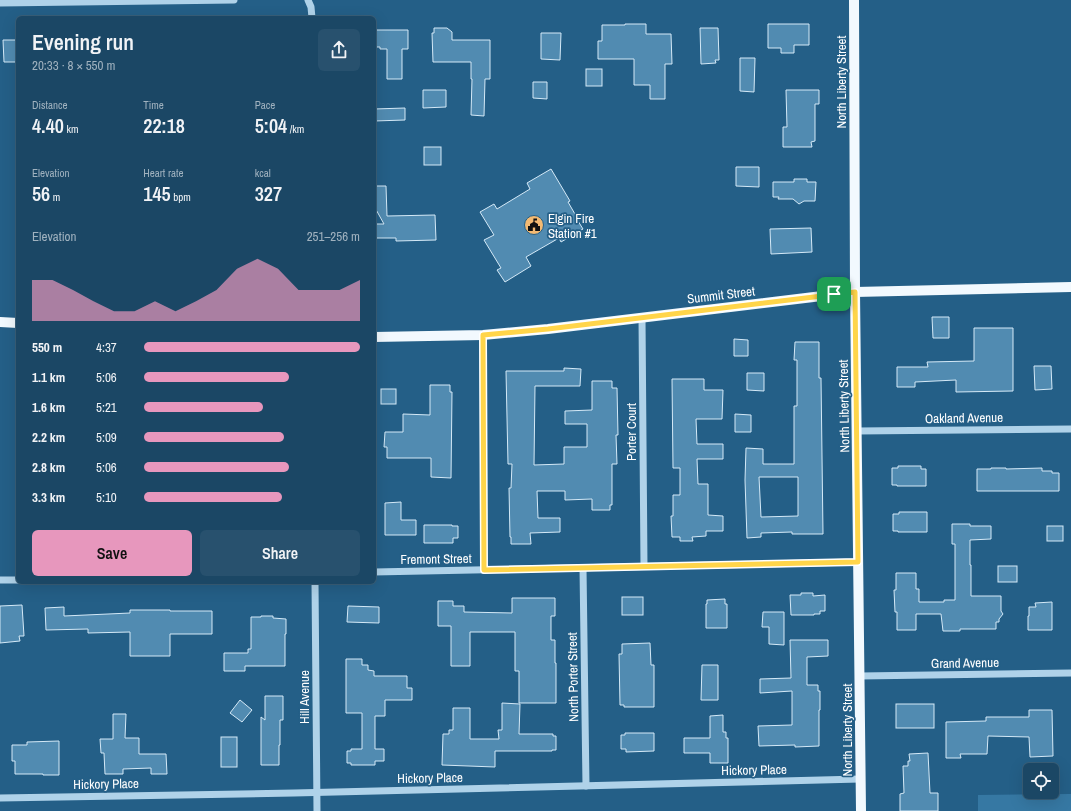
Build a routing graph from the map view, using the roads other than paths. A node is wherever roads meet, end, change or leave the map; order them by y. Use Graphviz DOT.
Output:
graph roads {
  1 [pos="234,0"];
  2 [pos="308,0"];
  3 [pos="854,0"];
  4 [pos="0,2"];
  5 [pos="312,16"];
  6 [pos="1071,287"];
  7 [pos="855,292"];
  8 [pos="642,318"];
  9 [pos="0,322"];
  10 [pos="16,323"];
  11 [pos="483,335"];
  12 [pos="376,337"];
  13 [pos="1071,429"];
  14 [pos="857,431"];
  15 [pos="858,562"];
  16 [pos="644,566"];
  17 [pos="583,568"];
  18 [pos="484,570"];
  19 [pos="376,572"];
  20 [pos="0,580"];
  21 [pos="16,580"];
  22 [pos="316,584"];
  23 [pos="1071,674"];
  24 [pos="860,676"];
  25 [pos="860,779"];
  26 [pos="586,786"];
  27 [pos="317,792"];
  28 [pos="0,798"];
  29 [pos="317,811"];
  30 [pos="860,811"];
  1 -- 4 [label="street"];
  2 -- 5 [label="street"];
  3 -- 7 [label="main road, North Liberty Street"];
  6 -- 7 [label="main road, Summit Street"];
  7 -- 8 [label="main road, Summit Street"];
  7 -- 14 [label="main road, North Liberty Street"];
  8 -- 11 [label="main road, Summit Street"];
  8 -- 16 [label="street, Porter Court"];
  9 -- 10 [label="main road"];
  11 -- 12 [label="main road, Summit Street"];
  11 -- 18 [label="street"];
  13 -- 14 [label="street, Oakland Avenue"];
  14 -- 15 [label="main road, North Liberty Street"];
  15 -- 16 [label="street, Fremont Street"];
  15 -- 24 [label="main road, North Liberty Street"];
  16 -- 17 [label="street, Fremont Street"];
  17 -- 18 [label="street, Fremont Street"];
  17 -- 26 [label="street, North Porter Street"];
  18 -- 19 [label="street, Fremont Street"];
  20 -- 21 [label="street"];
  22 -- 27 [label="street, Hill Avenue"];
  23 -- 24 [label="street, Grand Avenue"];
  24 -- 25 [label="main road, North Liberty Street"];
  25 -- 26 [label="street, Hickory Place"];
  25 -- 30 [label="main road, North Liberty Street"];
  26 -- 27 [label="street, Hickory Place"];
  27 -- 28 [label="street, Hickory Place"];
  27 -- 29 [label="street, Hill Avenue"];
}
